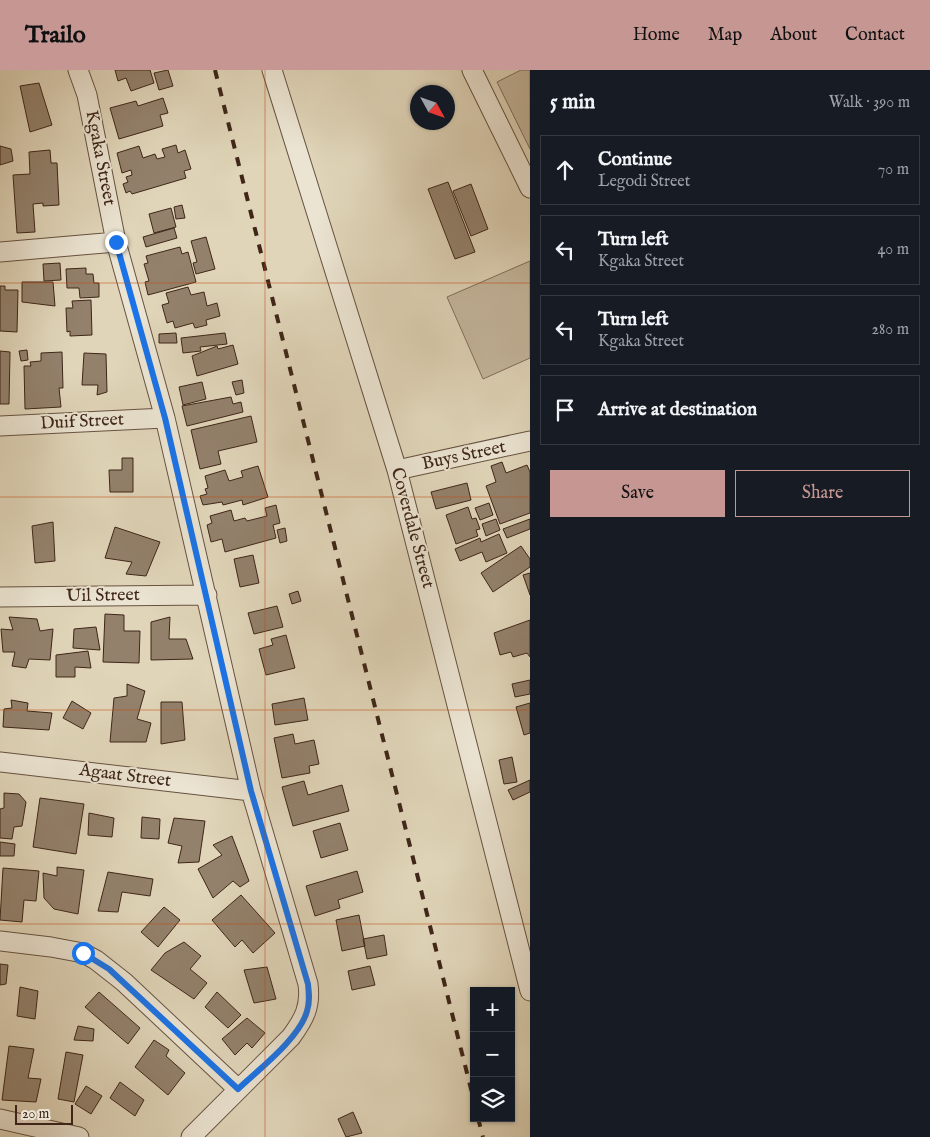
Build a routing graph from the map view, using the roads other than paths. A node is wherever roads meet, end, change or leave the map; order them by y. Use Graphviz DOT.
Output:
graph roads {
  1 [pos="78,70"];
  2 [pos="272,70"];
  3 [pos="472,70"];
  4 [pos="530,188"];
  5 [pos="116,242"];
  6 [pos="0,252"];
  7 [pos="165,418"];
  8 [pos="0,426"];
  9 [pos="530,441"];
  10 [pos="397,470"];
  11 [pos="206,595"];
  12 [pos="0,597"];
  13 [pos="0,762"];
  14 [pos="251,791"];
  15 [pos="0,941"];
  16 [pos="530,991"];
  17 [pos="238,1089"];
  18 [pos="0,1119"];
  19 [pos="79,1137"];
  20 [pos="191,1137"];
  1 -- 5 [label="street, Kgaka Street"];
  2 -- 10 [label="street, Coverdale Street"];
  3 -- 4 [label="street"];
  5 -- 6 [label="street"];
  5 -- 7 [label="street, Kgaka Street"];
  7 -- 8 [label="street, Duif Street"];
  7 -- 11 [label="street, Kgaka Street"];
  9 -- 10 [label="street, Buys Street"];
  10 -- 16 [label="street, Coverdale Street"];
  11 -- 12 [label="street, Uil Street"];
  11 -- 14 [label="street, Kgaka Street"];
  13 -- 14 [label="street, Agaat Street"];
  14 -- 17 [label="street, Kgaka Street"];
  15 -- 17 [label="street"];
  17 -- 20 [label="street, Kgaka Street"];
  18 -- 19 [label="street"];
}
